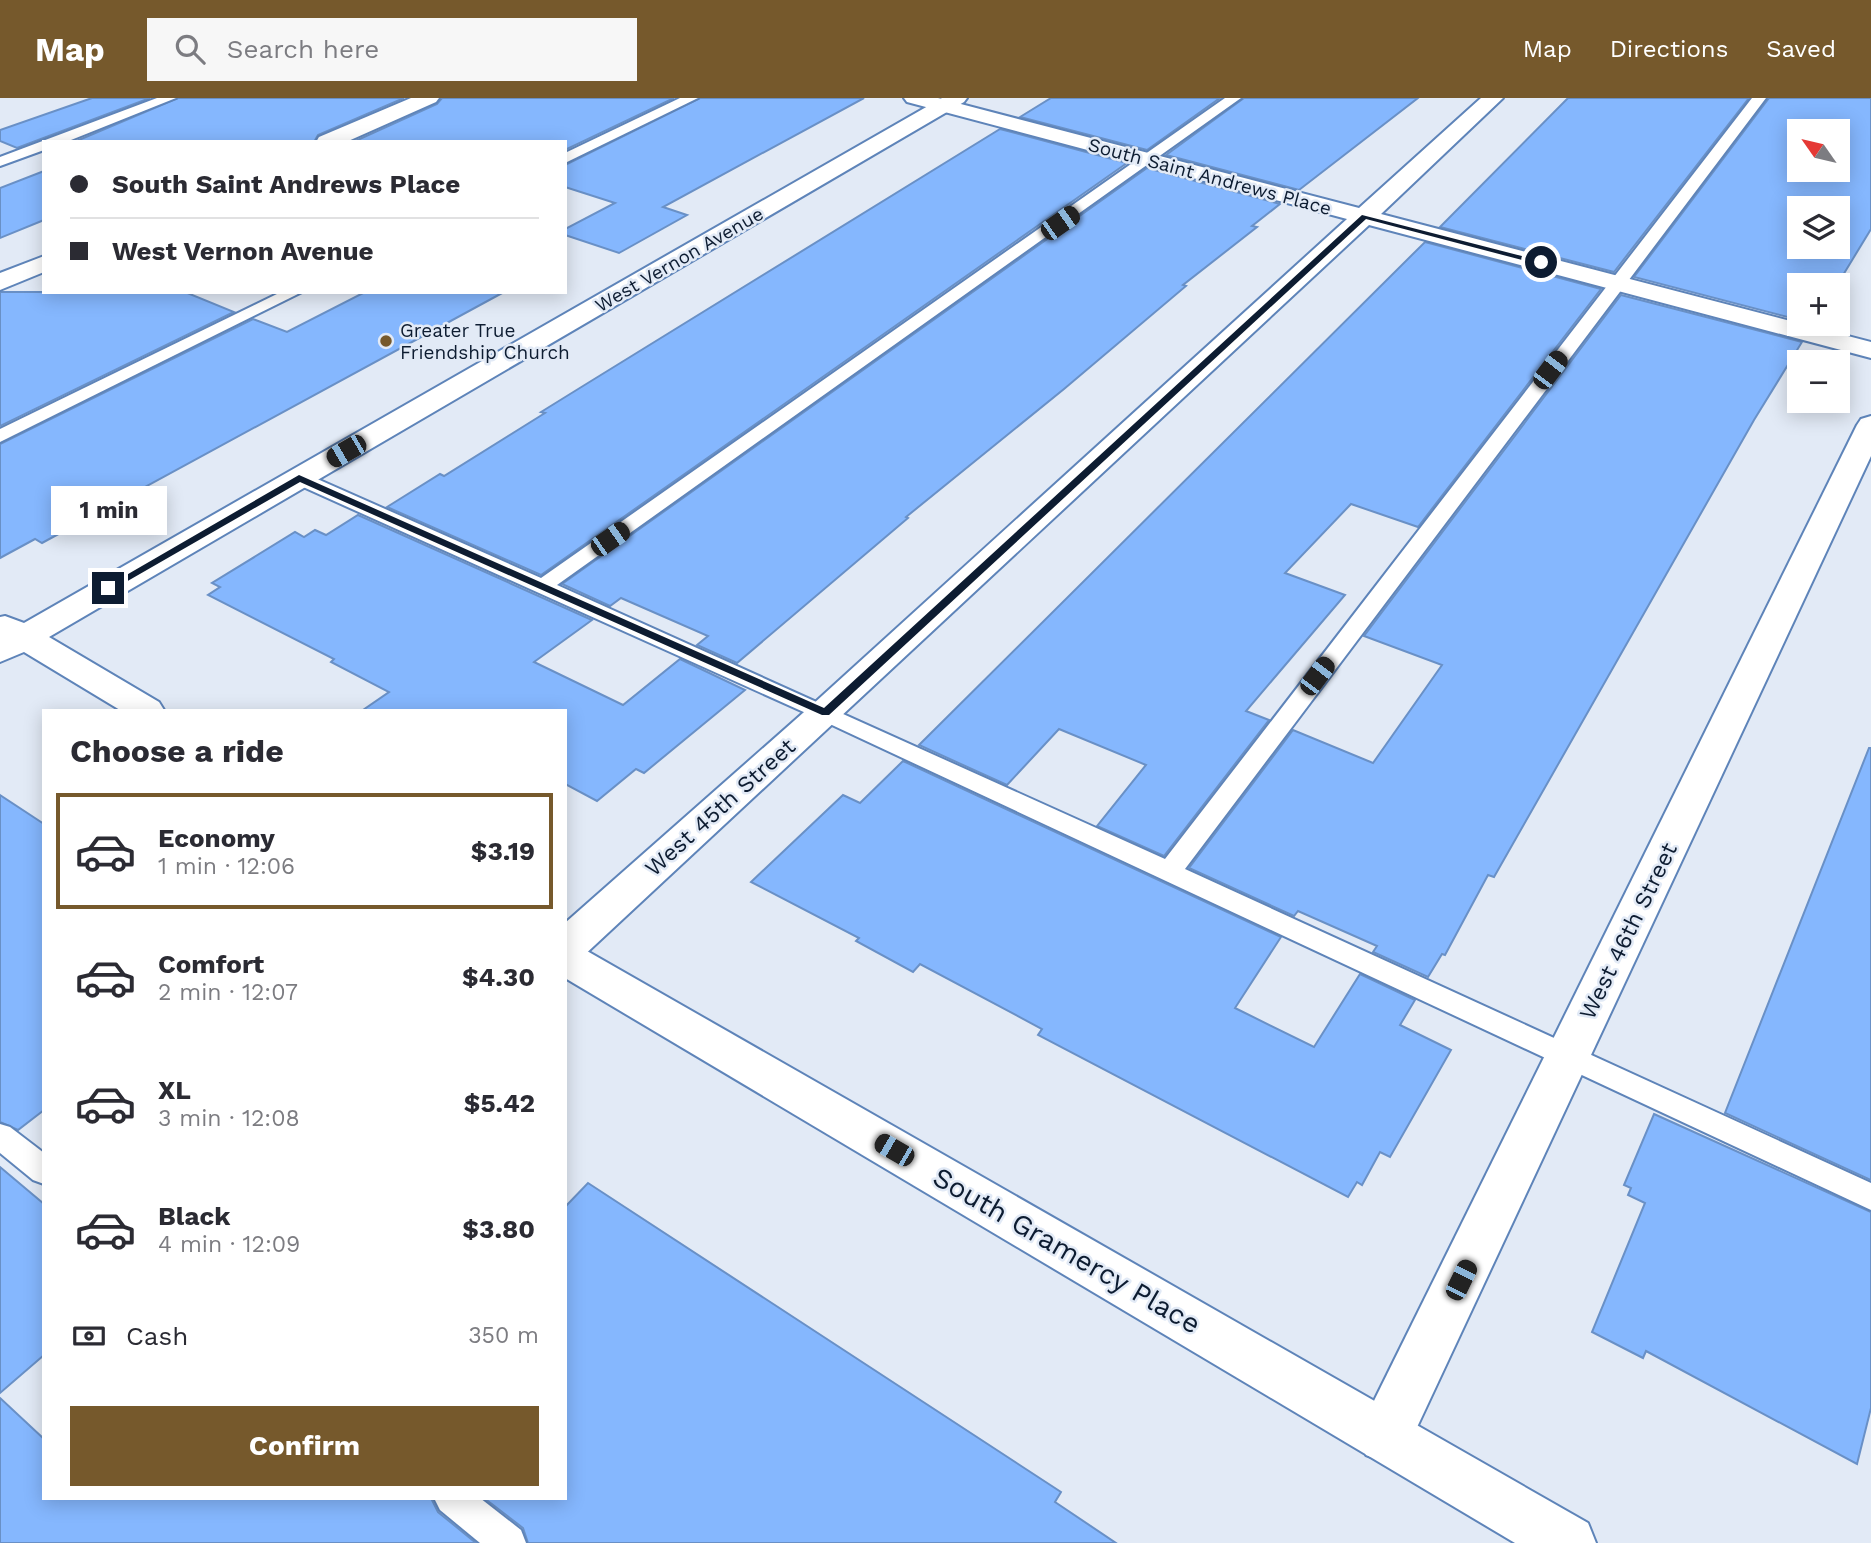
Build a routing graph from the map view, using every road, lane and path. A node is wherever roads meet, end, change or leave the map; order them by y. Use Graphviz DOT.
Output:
graph roads {
  1 [pos="169,98"];
  2 [pos="429,98"];
  3 [pos="691,98"];
  4 [pos="914,98"];
  5 [pos="1234,98"];
  6 [pos="1493,98"];
  7 [pos="1759,98"];
  8 [pos="951,102"];
  9 [pos="58,140"];
  10 [pos="332,140"];
  11 [pos="42,146"];
  12 [pos="567,158"];
  13 [pos="1150,160"];
  14 [pos="0,162"];
  15 [pos="1365,217"];
  16 [pos="42,264"];
  17 [pos="0,282"];
  18 [pos="1616,282"];
  19 [pos="290,294"];
  20 [pos="1871,349"];
  21 [pos="1871,425"];
  22 [pos="0,436"];
  23 [pos="299,478"];
  24 [pos="542,586"];
  25 [pos="8,637"];
  26 [pos="144,709"];
  27 [pos="825,713"];
  28 [pos="1168,873"];
  29 [pos="567,946"];
  30 [pos="567,959"];
  31 [pos="1567,1058"];
  32 [pos="0,1136"];
  33 [pos="42,1169"];
  34 [pos="1871,1197"];
  35 [pos="1385,1436"];
  36 [pos="454,1500"];
  37 [pos="508,1543"];
  38 [pos="1568,1543"];
  1 -- 9 [label="lane"];
  2 -- 10 [label="street"];
  3 -- 12 [label="lane"];
  4 -- 8 [label="street, South Saint Andrews Place"];
  5 -- 13 [label="lane"];
  6 -- 15 [label="street, West 45th Street"];
  7 -- 18 [label="lane"];
  8 -- 13 [label="street, South Saint Andrews Place"];
  8 -- 23 [label="street, West Vernon Avenue"];
  11 -- 14 [label="lane"];
  13 -- 15 [label="street, South Saint Andrews Place"];
  13 -- 24 [label="lane"];
  15 -- 18 [label="street, South Saint Andrews Place"];
  15 -- 27 [label="street, West 45th Street"];
  16 -- 17 [label="street"];
  18 -- 20 [label="street, South Saint Andrews Place"];
  18 -- 28 [label="lane"];
  19 -- 22 [label="lane"];
  21 -- 31 [label="street, West 46th Street"];
  23 -- 24 [label="lane"];
  23 -- 25 [label="street, West Vernon Avenue"];
  24 -- 27 [label="lane"];
  25 -- 26 [label="street"];
  27 -- 28 [label="lane"];
  27 -- 29 [label="street, West 45th Street"];
  28 -- 31 [label="lane"];
  30 -- 35 [label="street, South Gramercy Place"];
  31 -- 34 [label="lane"];
  31 -- 35 [label="street, West 46th Street"];
  32 -- 33 [label="lane"];
  35 -- 38 [label="street, South Gramercy Place"];
  36 -- 37 [label="lane"];
}
